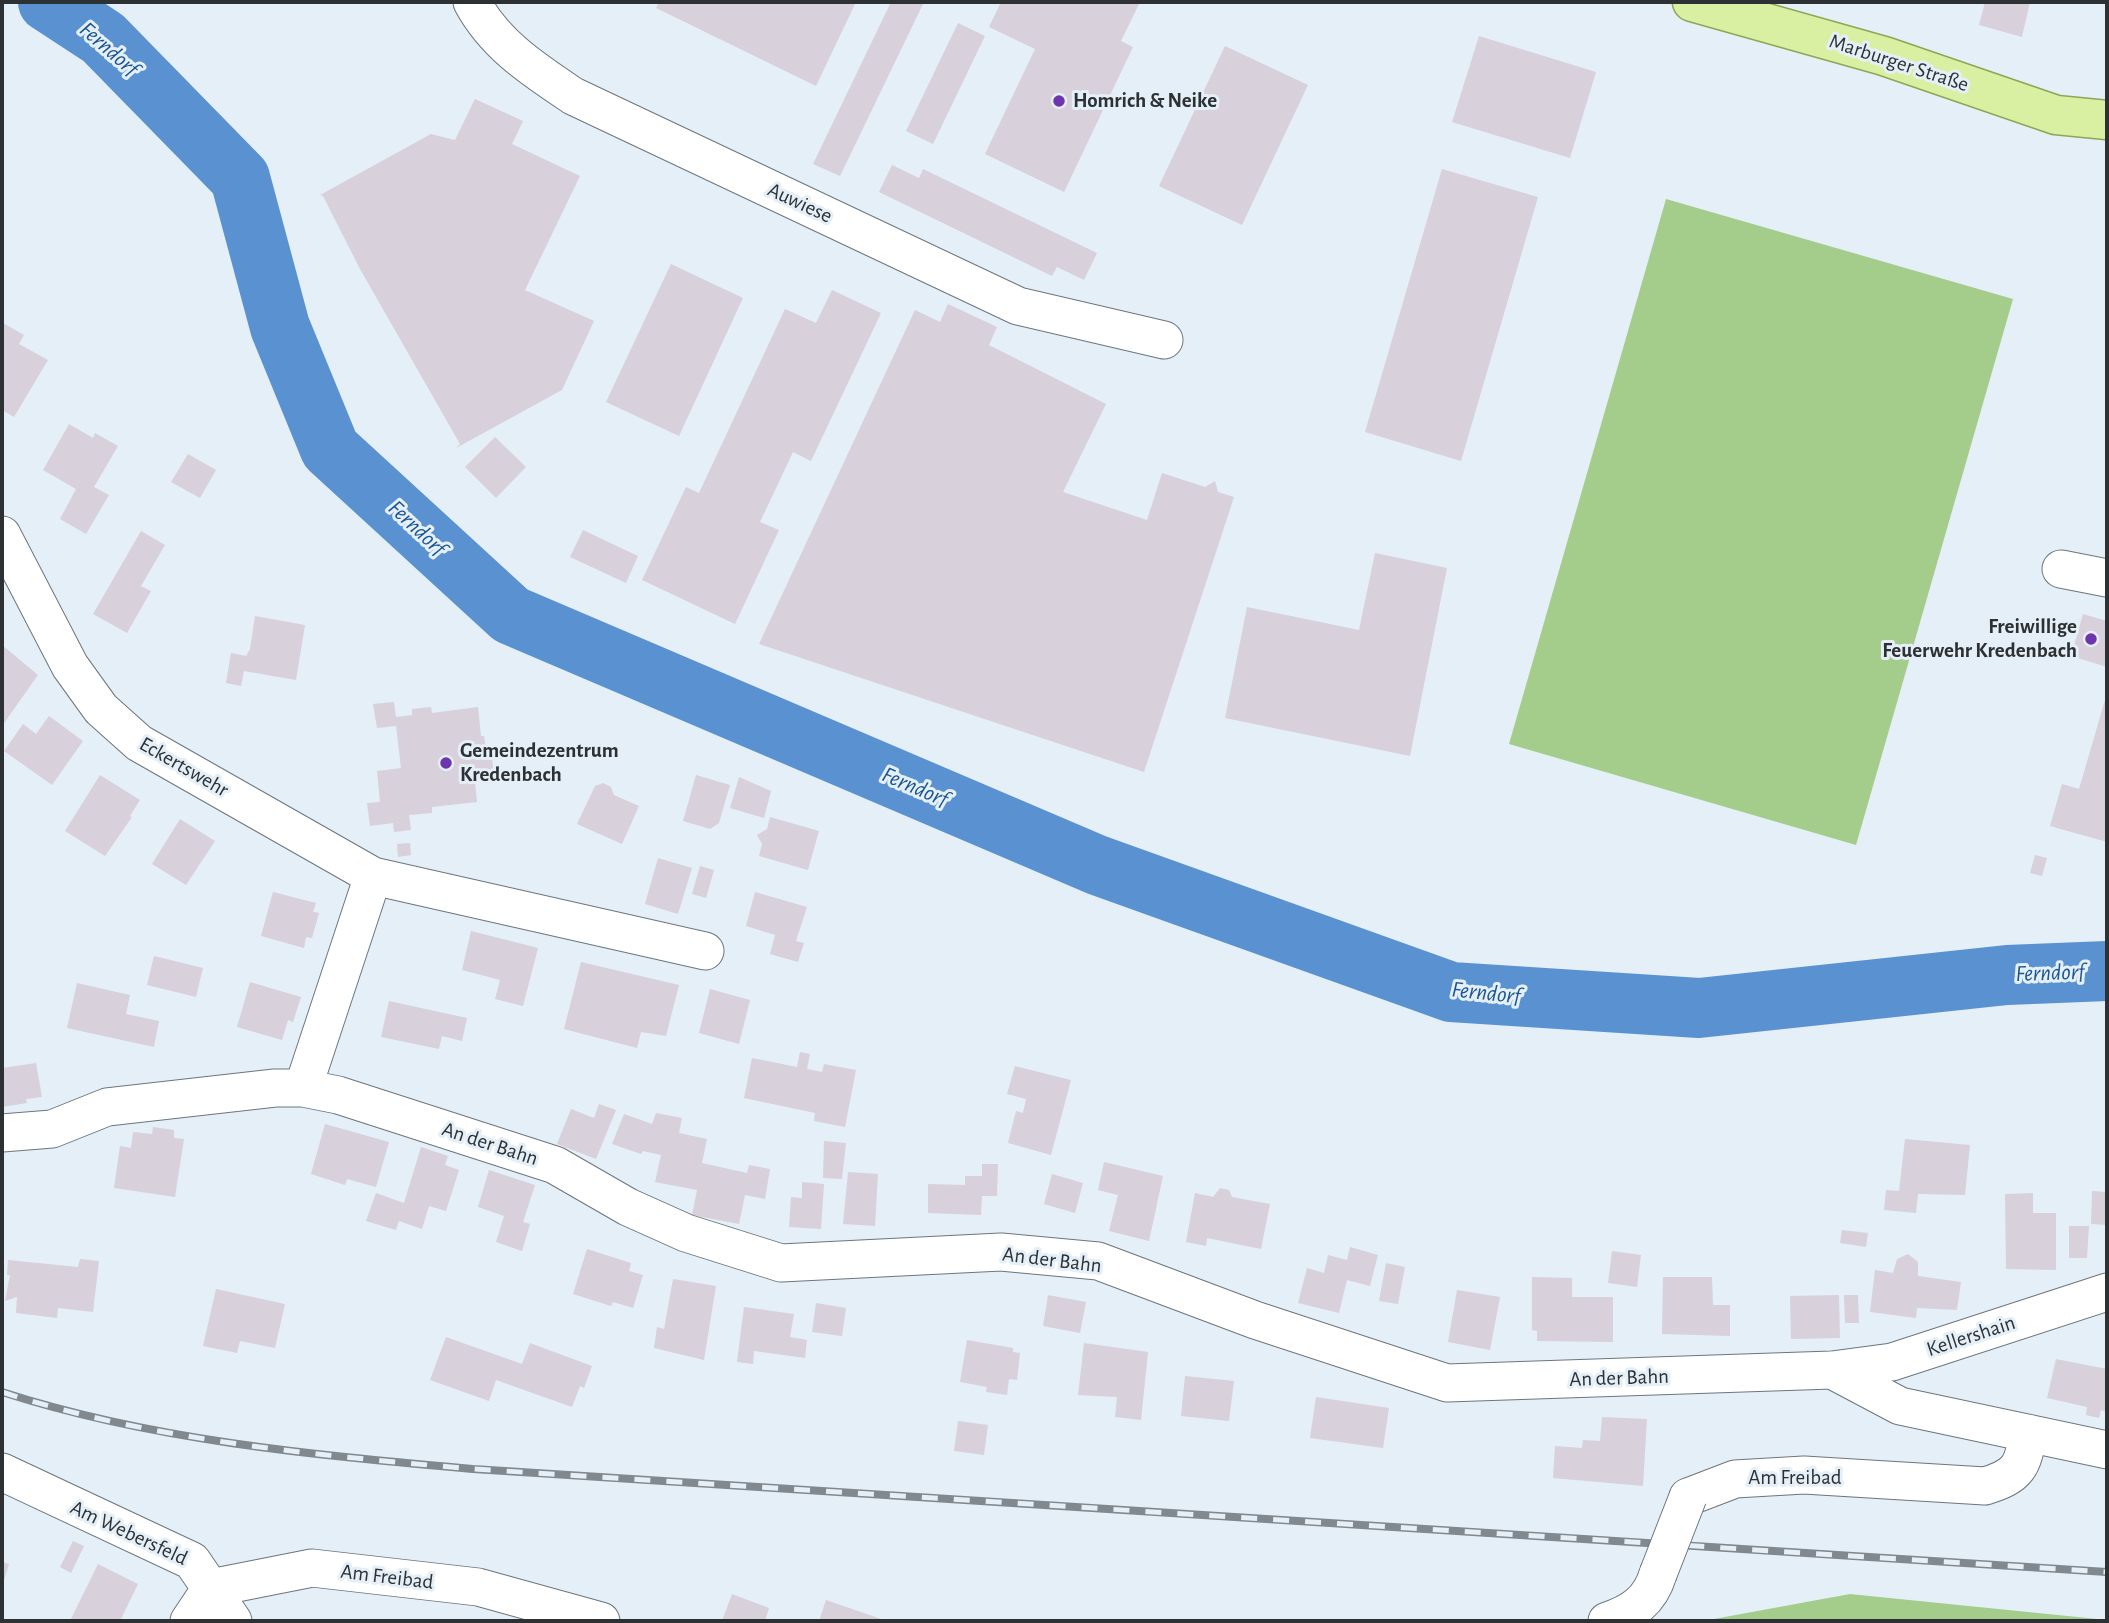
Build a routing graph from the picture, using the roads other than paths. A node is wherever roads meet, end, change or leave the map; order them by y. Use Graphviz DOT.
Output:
graph roads {
  1 [pos="472,2"];
  2 [pos="1692,2"];
  3 [pos="2107,120"];
  4 [pos="1164,340"];
  5 [pos="2,535"];
  6 [pos="2061,569"];
  7 [pos="2107,578"];
  8 [pos="373,876"];
  9 [pos="705,951"];
  10 [pos="303,1088"];
  11 [pos="2,1133"];
  12 [pos="2107,1292"];
  13 [pos="1832,1370"];
  14 [pos="2028,1433"];
  15 [pos="2107,1450"];
  16 [pos="2,1472"];
  17 [pos="211,1588"];
  18 [pos="189,1621"];
  19 [pos="233,1621"];
  20 [pos="601,1621"];
  21 [pos="1607,1621"];
  1 -- 4 [label="street, Auwiese"];
  2 -- 3 [label="main road, Marburger Straße"];
  5 -- 8 [label="street, Eckertswehr"];
  6 -- 7 [label="street"];
  8 -- 9 [label="street, Eckertswehr"];
  8 -- 10 [label="street"];
  10 -- 11 [label="street, An der Bahn"];
  10 -- 13 [label="street, An der Bahn"];
  12 -- 13 [label="street, Kellershain"];
  13 -- 14 [label="street"];
  14 -- 15 [label="street"];
  14 -- 21 [label="street, Am Freibad, bridge"];
  16 -- 17 [label="street, Am Webersfeld"];
  17 -- 18 [label="street"];
  17 -- 19 [label="street, Am Webersfeld"];
  17 -- 20 [label="street, Am Freibad"];
}
